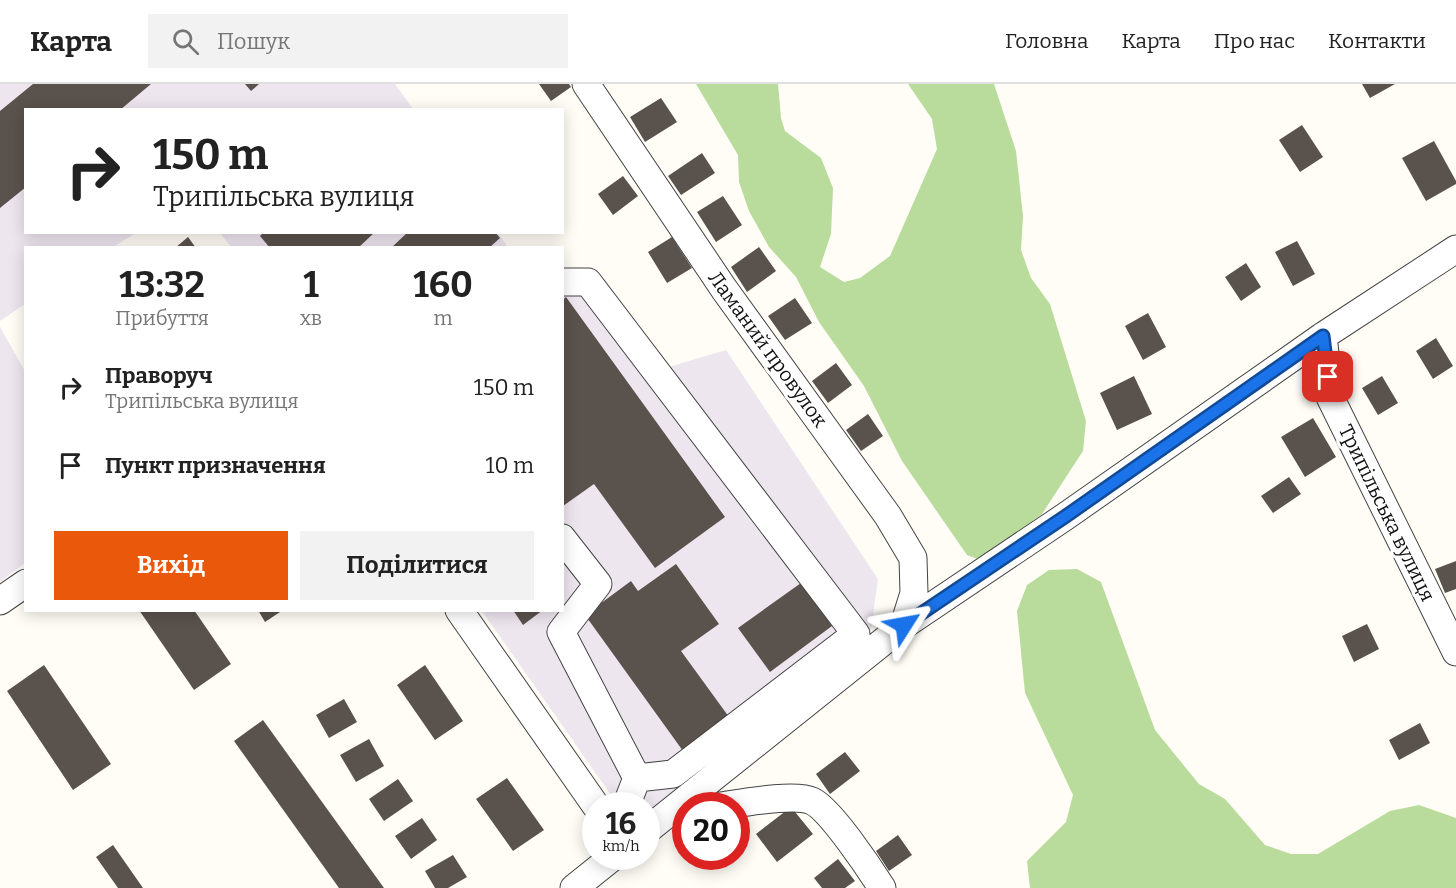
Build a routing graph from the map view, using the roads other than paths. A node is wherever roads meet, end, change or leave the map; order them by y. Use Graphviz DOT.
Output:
graph roads {
  1 [pos="586,84"];
  2 [pos="1456,249"];
  3 [pos="564,282"];
  4 [pos="1323,336"];
  5 [pos="564,541"];
  6 [pos="24,584"];
  7 [pos="0,601"];
  8 [pos="460,612"];
  9 [pos="904,625"];
  10 [pos="1456,651"];
  11 [pos="637,778"];
  12 [pos="586,792"];
  13 [pos="632,792"];
  14 [pos="701,792"];
  15 [pos="750,802"];
  16 [pos="596,870"];
  17 [pos="574,888"];
  18 [pos="882,888"];
  1 -- 9 [label="street, Ламаний провулок"];
  2 -- 4 [label="street"];
  3 -- 11 [label="street"];
  4 -- 9 [label="street"];
  4 -- 10 [label="street, Трипільська вулиця"];
  5 -- 11 [label="street"];
  6 -- 7 [label="street"];
  8 -- 12 [label="street"];
  9 -- 14 [label="street"];
  11 -- 13 [label="street"];
  15 -- 18 [label="street"];
  16 -- 17 [label="street"];
}
